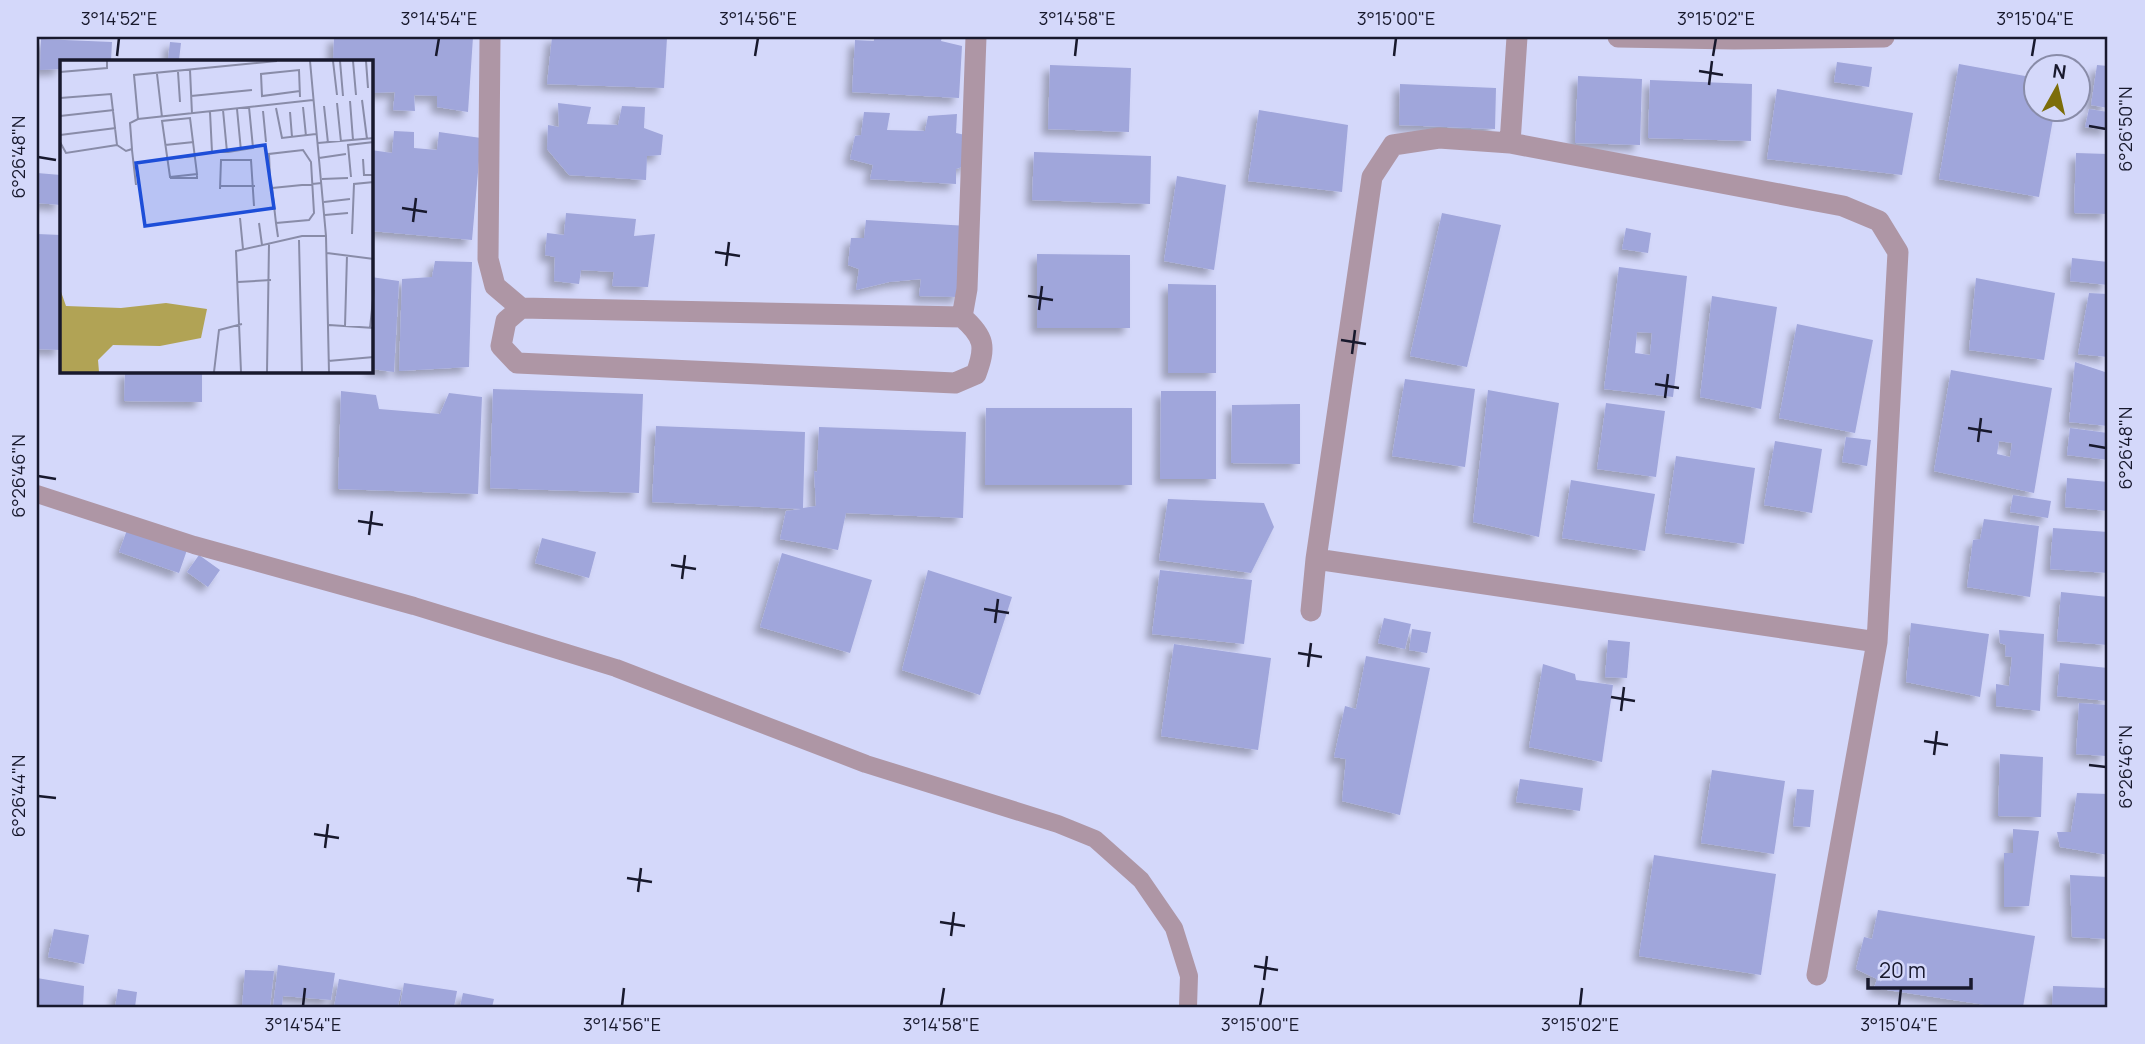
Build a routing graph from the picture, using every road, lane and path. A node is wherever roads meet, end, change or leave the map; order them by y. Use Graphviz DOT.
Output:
graph roads {
  1 [pos="490,37"];
  2 [pos="976,37"];
  3 [pos="1517,37"];
  4 [pos="1618,37"];
  5 [pos="1884,37"];
  6 [pos="1734,38"];
  7 [pos="1510,143"];
  8 [pos="521,307"];
  9 [pos="962,317"];
  10 [pos="37,494"];
  11 [pos="1316,559"];
  12 [pos="1311,611"];
  13 [pos="1877,642"];
  14 [pos="1817,975"];
  15 [pos="1188,1007"];
  1 -- 8 [label="street"];
  2 -- 9 [label="street"];
  3 -- 7 [label="street"];
  4 -- 6 [label="street"];
  5 -- 6 [label="street"];
  7 -- 11 [label="street"];
  7 -- 13 [label="street"];
  8 -- 9 [label="street"];
  8 -- 9 [label="street"];
  10 -- 15 [label="lane"];
  11 -- 12 [label="street"];
  11 -- 13 [label="street"];
  13 -- 14 [label="street"];
}
